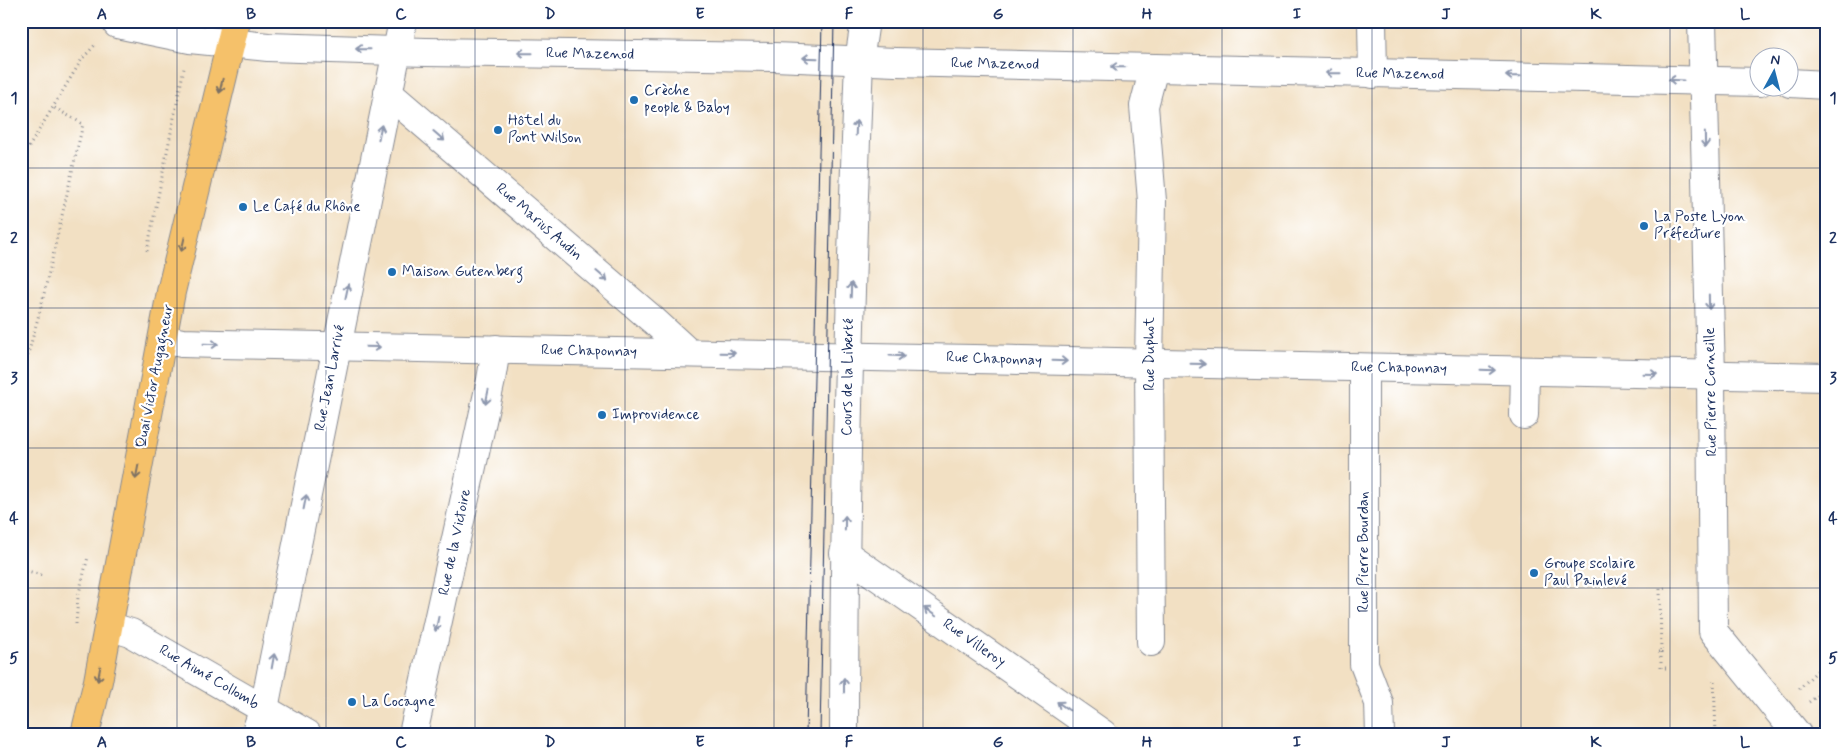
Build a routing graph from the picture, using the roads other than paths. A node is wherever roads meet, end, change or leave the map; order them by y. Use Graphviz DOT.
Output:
graph roads {
  1 [pos="403,21"];
  2 [pos="865,21"];
  3 [pos="1372,21"];
  4 [pos="1702,21"];
  5 [pos="116,24"];
  6 [pos="233,32"];
  7 [pos="397,51"];
  8 [pos="859,60"];
  9 [pos="1154,68"];
  10 [pos="1373,74"];
  11 [pos="1704,82"];
  12 [pos="1750,82"];
  13 [pos="1800,84"];
  14 [pos="1826,85"];
  15 [pos="388,93"];
  16 [pos="162,339"];
  17 [pos="337,346"];
  18 [pos="496,349"];
  19 [pos="689,353"];
  20 [pos="849,355"];
  21 [pos="1149,363"];
  22 [pos="1364,368"];
  23 [pos="1525,372"];
  24 [pos="1711,376"];
  25 [pos="1826,377"];
  26 [pos="1524,415"];
  27 [pos="844,554"];
  28 [pos="108,626"];
  29 [pos="1151,642"];
  30 [pos="259,721"];
  31 [pos="86,734"];
  32 [pos="307,734"];
  33 [pos="413,734"];
  34 [pos="844,734"];
  35 [pos="1103,734"];
  36 [pos="1380,734"];
  37 [pos="1797,734"];
  1 -- 7 [label="street, Rue Jean Larrivé"];
  2 -- 8 [label="street, Cours de la Liberté"];
  3 -- 10 [label="street"];
  4 -- 11 [label="street, Rue Pierre Corneille"];
  5 -- 6 [label="street, Rue Mazenod"];
  7 -- 6 [label="street, Rue Mazenod, one-way"];
  6 -- 16 [label="main road, Quai Victor Augagneur, one-way"];
  8 -- 7 [label="street, Rue Mazenod, one-way"];
  7 -- 15 [label="street, Rue Jean Larrivé"];
  9 -- 8 [label="street, Rue Mazenod, one-way"];
  20 -- 8 [label="street, Cours de la Liberté, one-way"];
  10 -- 9 [label="street, Rue Mazenod, one-way"];
  9 -- 21 [label="street, Rue Duphot"];
  11 -- 10 [label="street, Rue Mazenod, one-way"];
  11 -- 12 [label="street, Rue Mazenod"];
  11 -- 24 [label="street, Rue Pierre Corneille, one-way"];
  13 -- 14 [label="street"];
  17 -- 15 [label="street, Rue Jean Larrivé, one-way"];
  15 -- 19 [label="street, Rue Marius Audin, one-way"];
  16 -- 17 [label="street, Rue Chaponnay, one-way"];
  16 -- 28 [label="main road, Quai Victor Augagneur, one-way"];
  17 -- 18 [label="street, Rue Chaponnay, one-way"];
  30 -- 17 [label="street, Rue Jean Larrivé, one-way"];
  18 -- 19 [label="street, Rue Chaponnay"];
  18 -- 33 [label="street, Rue de la Victoire, one-way"];
  19 -- 20 [label="street, Rue Chaponnay, one-way"];
  20 -- 21 [label="street, Rue Chaponnay, one-way"];
  27 -- 20 [label="street, Cours de la Liberté, one-way"];
  21 -- 22 [label="street, Rue Chaponnay, one-way"];
  21 -- 29 [label="street, Rue Duphot"];
  22 -- 23 [label="street, Rue Chaponnay, one-way"];
  22 -- 36 [label="street, Rue Pierre Bourdan"];
  23 -- 24 [label="street, Rue Chaponnay, one-way"];
  23 -- 26 [label="street"];
  24 -- 25 [label="street, Rue Chaponnay"];
  24 -- 37 [label="street, Rue Pierre Corneille"];
  34 -- 27 [label="street, Cours de la Liberté, one-way"];
  35 -- 27 [label="street, Rue Villeroy, one-way"];
  28 -- 30 [label="street, Rue Aimé Collomb"];
  28 -- 31 [label="main road, Quai Victor Augagneur, one-way"];
  30 -- 32 [label="street, Rue Aimé Collomb"];
}
